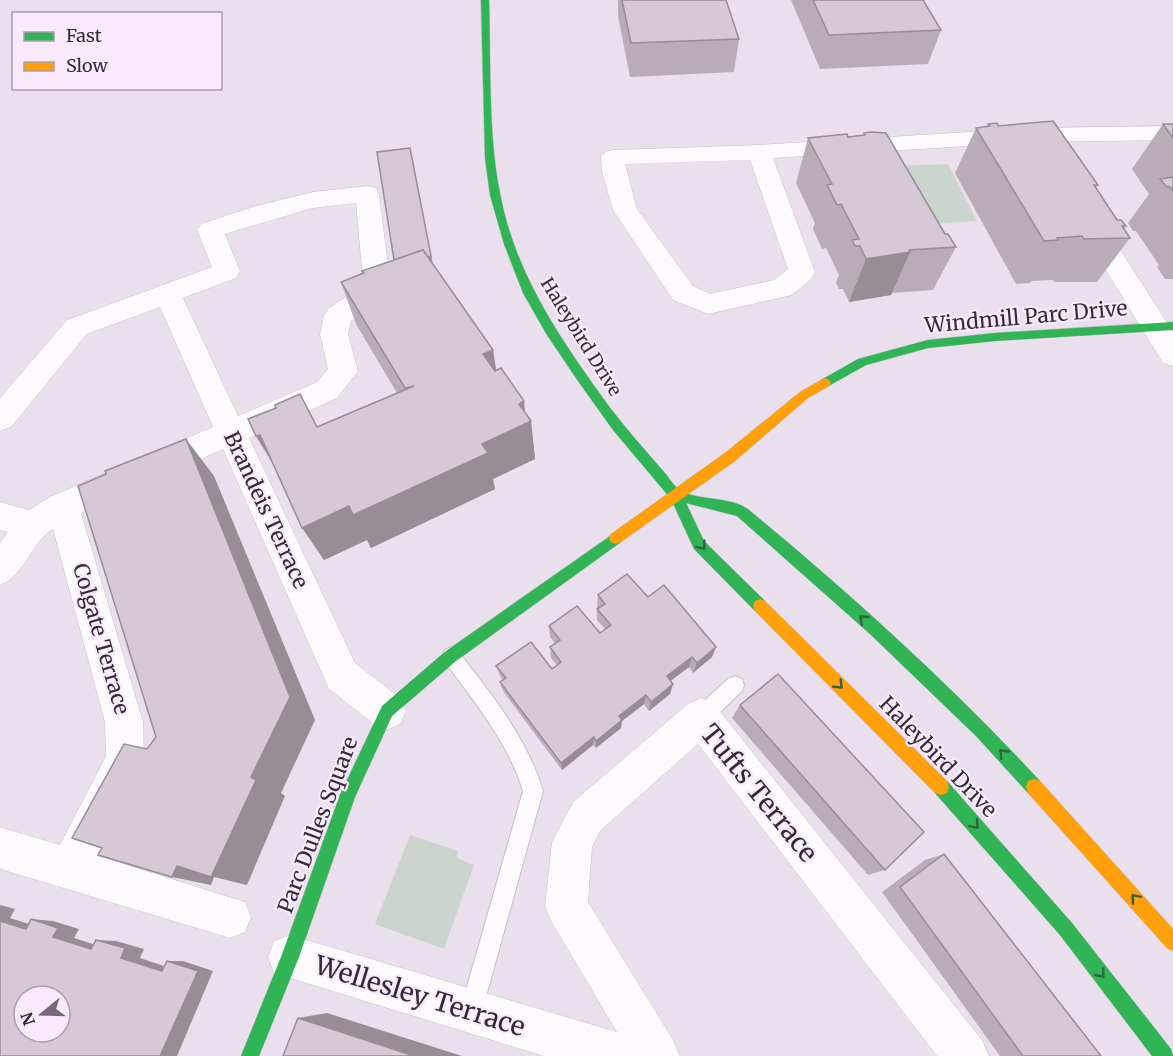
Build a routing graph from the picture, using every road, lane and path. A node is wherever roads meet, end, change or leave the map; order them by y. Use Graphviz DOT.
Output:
graph roads {
  1 [pos="485,0"];
  2 [pos="1173,133"];
  3 [pos="759,152"];
  4 [pos="1077,202"];
  5 [pos="167,293"];
  6 [pos="1164,326"];
  7 [pos="1173,355"];
  8 [pos="0,419"];
  9 [pos="230,432"];
  10 [pos="676,495"];
  11 [pos="63,506"];
  12 [pos="0,516"];
  13 [pos="32,525"];
  14 [pos="0,570"];
  15 [pos="451,656"];
  16 [pos="735,685"];
  17 [pos="387,711"];
  18 [pos="701,717"];
  19 [pos="0,848"];
  20 [pos="70,869"];
  21 [pos="230,917"];
  22 [pos="1173,942"];
  23 [pos="290,957"];
  24 [pos="470,1012"];
  25 [pos="250,1056"];
  26 [pos="620,1056"];
  27 [pos="657,1056"];
  28 [pos="966,1056"];
  29 [pos="1164,1056"];
  1 -- 10 [label="street, Haleybird Drive"];
  2 -- 3 [label="street"];
  3 -- 3 [label="street"];
  4 -- 6 [label="street"];
  5 -- 8 [label="street"];
  5 -- 9 [label="street, Brandeis Terrace"];
  5 -- 9 [label="street"];
  6 -- 7 [label="street"];
  6 -- 10 [label="street, Windmill Parc Drive"];
  9 -- 11 [label="street"];
  9 -- 17 [label="street, Brandeis Terrace"];
  10 -- 15 [label="street, Parc Dulles Square"];
  22 -- 10 [label="street, one-way"];
  10 -- 29 [label="street, Haleybird Drive, one-way"];
  11 -- 13 [label="street"];
  11 -- 20 [label="street, Colgate Terrace"];
  12 -- 13 [label="street"];
  13 -- 14 [label="street"];
  15 -- 17 [label="street, Parc Dulles Square"];
  15 -- 24 [label="lane"];
  16 -- 18 [label="lane"];
  17 -- 23 [label="street, Parc Dulles Square"];
  18 -- 27 [label="street, Tufts Terrace"];
  18 -- 28 [label="street, Tufts Terrace"];
  19 -- 20 [label="street"];
  20 -- 21 [label="street"];
  23 -- 24 [label="street, Wellesley Terrace"];
  23 -- 25 [label="street, Parc Dulles Square"];
  24 -- 26 [label="street, Wellesley Terrace"];
}
